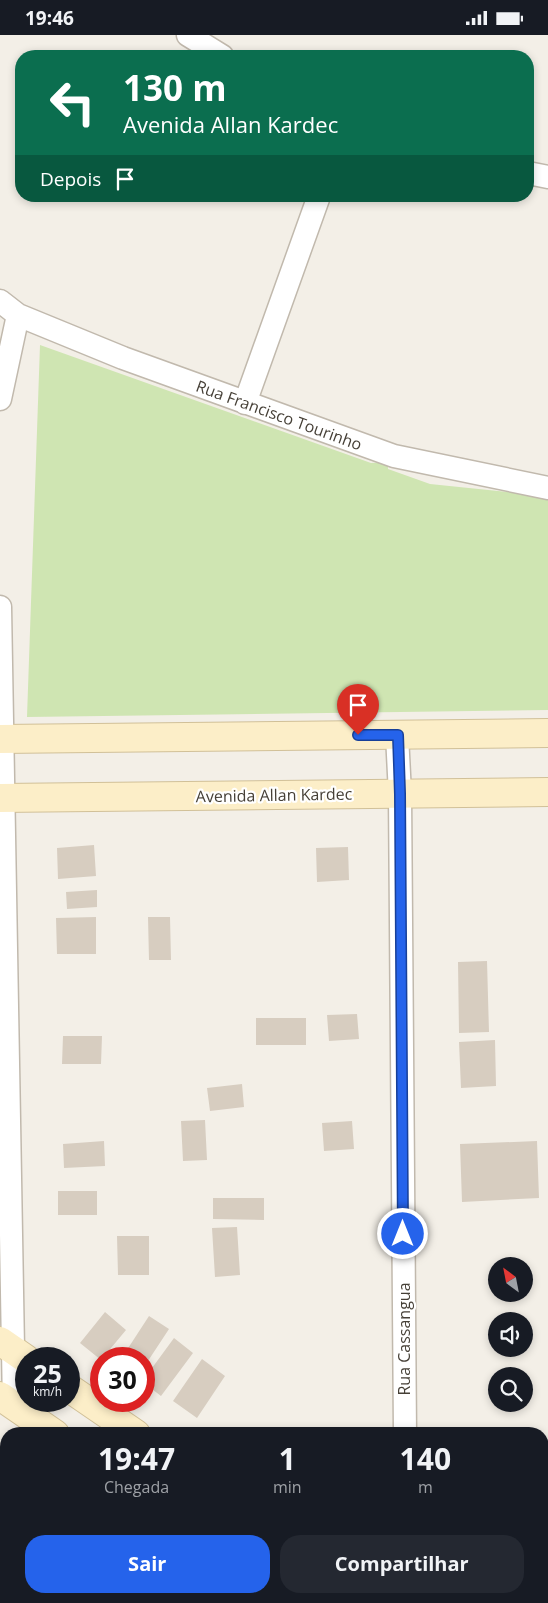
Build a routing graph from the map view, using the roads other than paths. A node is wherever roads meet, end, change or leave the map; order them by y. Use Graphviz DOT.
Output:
graph roads {
  1 [pos="188,35"];
  2 [pos="212,50"];
  3 [pos="534,174"];
  4 [pos="548,177"];
  5 [pos="317,202"];
  6 [pos="0,301"];
  7 [pos="18,315"];
  8 [pos="0,399"];
  9 [pos="245,403"];
  10 [pos="548,488"];
  11 [pos="0,607"];
  12 [pos="548,733"];
  13 [pos="398,735"];
  14 [pos="1,739"];
  15 [pos="548,792"];
  16 [pos="400,794"];
  17 [pos="1,798"];
  18 [pos="13,1350"];
  19 [pos="80,1396"];
  20 [pos="7,1401"];
  21 [pos="45,1427"];
  22 [pos="126,1427"];
  23 [pos="405,1427"];
  1 -- 2 [label="street"];
  3 -- 4 [label="street"];
  5 -- 9 [label="street"];
  6 -- 7 [label="street, Rua Francisco Tourinho"];
  7 -- 8 [label="street"];
  7 -- 9 [label="street, Rua Francisco Tourinho"];
  9 -- 10 [label="street, Rua Francisco Tourinho"];
  11 -- 14 [label="street"];
  12 -- 13 [label="street"];
  13 -- 14 [label="street"];
  13 -- 16 [label="street, Rua Cassangua"];
  14 -- 17 [label="street"];
  15 -- 16 [label="street, Avenida Allan Kardec"];
  16 -- 17 [label="street, Avenida Allan Kardec"];
  16 -- 23 [label="street, Rua Cassangua"];
  17 -- 18 [label="street"];
  18 -- 20 [label="street"];
  19 -- 22 [label="street"];
  20 -- 21 [label="street"];
}
